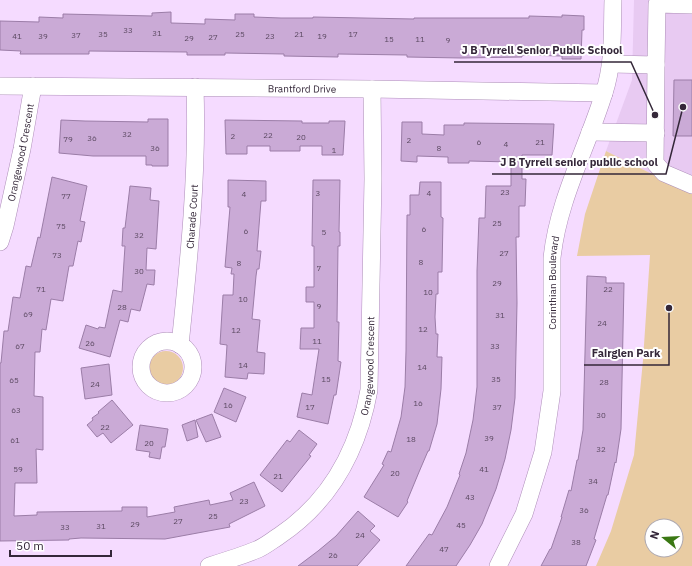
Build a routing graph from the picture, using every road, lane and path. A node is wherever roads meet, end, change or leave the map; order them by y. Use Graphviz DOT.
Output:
graph roads {
  1 [pos="613,0"];
  2 [pos="692,5"];
  3 [pos="611,64"];
  4 [pos="656,65"];
  5 [pos="0,86"];
  6 [pos="33,86"];
  7 [pos="195,87"];
  8 [pos="372,89"];
  9 [pos="604,94"];
  10 [pos="590,132"];
  11 [pos="656,133"];
  12 [pos="692,185"];
  13 [pos="0,242"];
  14 [pos="180,345"];
  15 [pos="209,566"];
  16 [pos="498,566"];
  1 -- 3 [label="street, Corinthian Boulevard"];
  2 -- 4 [label="street"];
  3 -- 4 [label="street"];
  3 -- 9 [label="street, Corinthian Boulevard"];
  4 -- 11 [label="street"];
  5 -- 6 [label="street, Brantford Drive"];
  6 -- 7 [label="street, Brantford Drive"];
  6 -- 13 [label="street, Orangewood Crescent"];
  7 -- 8 [label="street, Brantford Drive"];
  7 -- 14 [label="street, Charade Court"];
  8 -- 9 [label="street, Brantford Drive"];
  8 -- 15 [label="street, Orangewood Crescent"];
  9 -- 10 [label="street, Corinthian Boulevard"];
  10 -- 11 [label="street"];
  10 -- 16 [label="street, Corinthian Boulevard"];
  11 -- 12 [label="street"];
}
